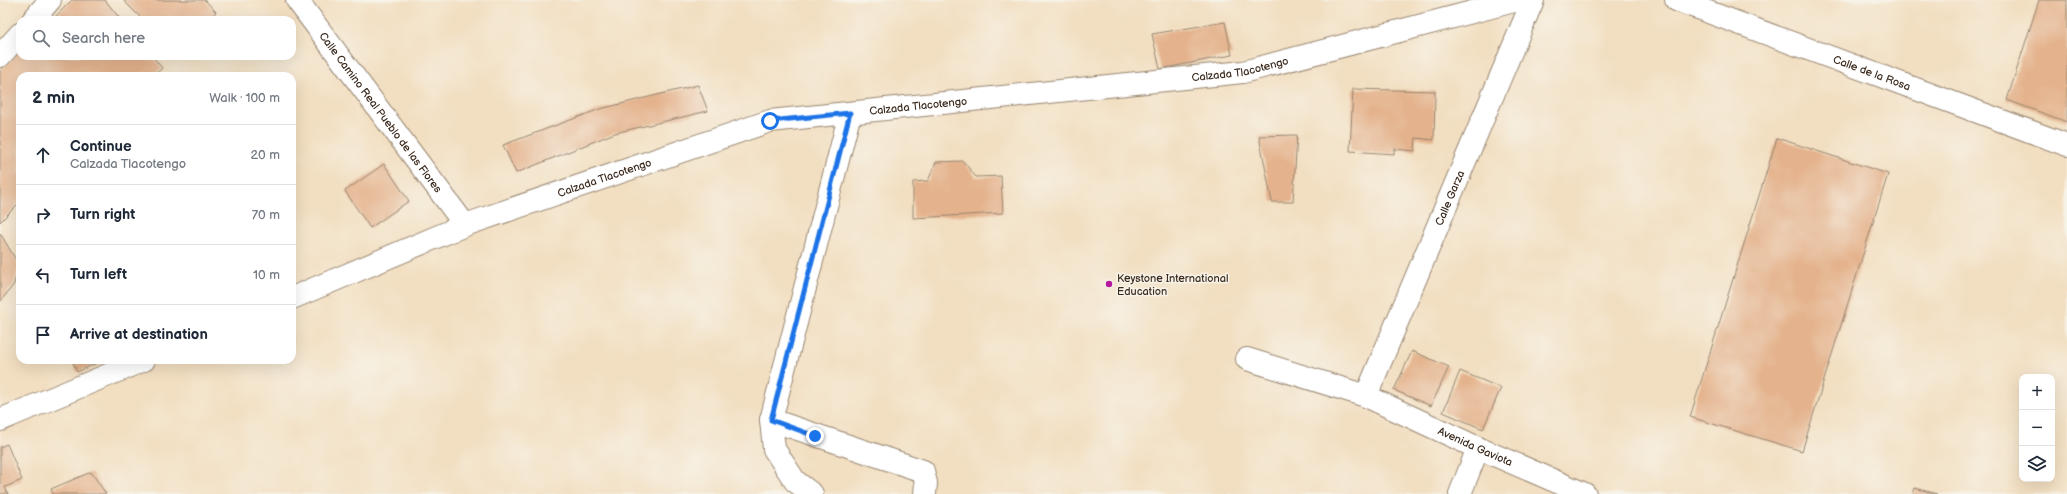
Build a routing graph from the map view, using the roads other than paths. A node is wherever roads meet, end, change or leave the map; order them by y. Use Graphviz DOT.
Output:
graph roads {
  1 [pos="50,0"];
  2 [pos="297,0"];
  3 [pos="1518,0"];
  4 [pos="1533,0"];
  5 [pos="1676,0"];
  6 [pos="36,16"];
  7 [pos="16,38"];
  8 [pos="0,56"];
  9 [pos="850,113"];
  10 [pos="2067,145"];
  11 [pos="465,225"];
  12 [pos="296,296"];
  13 [pos="1247,359"];
  14 [pos="134,364"];
  15 [pos="1366,396"];
  16 [pos="0,420"];
  17 [pos="771,420"];
  18 [pos="1478,448"];
  19 [pos="812,494"];
  20 [pos="924,494"];
  21 [pos="1460,494"];
  22 [pos="1585,494"];
  1 -- 6 [label="street"];
  2 -- 11 [label="street, Calle Camino Real Pueblo de las Flores"];
  3 -- 9 [label="street, Calzada Tlacotengo"];
  4 -- 15 [label="street, Calle Garza"];
  5 -- 10 [label="street, Calle de la Rosa"];
  7 -- 8 [label="street"];
  9 -- 11 [label="street, Calzada Tlacotengo"];
  9 -- 17 [label="street"];
  11 -- 12 [label="street, Calzada Tlacotengo"];
  13 -- 15 [label="street, Avenida Gaviota"];
  14 -- 16 [label="street"];
  15 -- 18 [label="street, Avenida Gaviota"];
  17 -- 19 [label="street"];
  17 -- 20 [label="street"];
  18 -- 21 [label="street"];
  18 -- 22 [label="street, Avenida Gaviota"];
}
